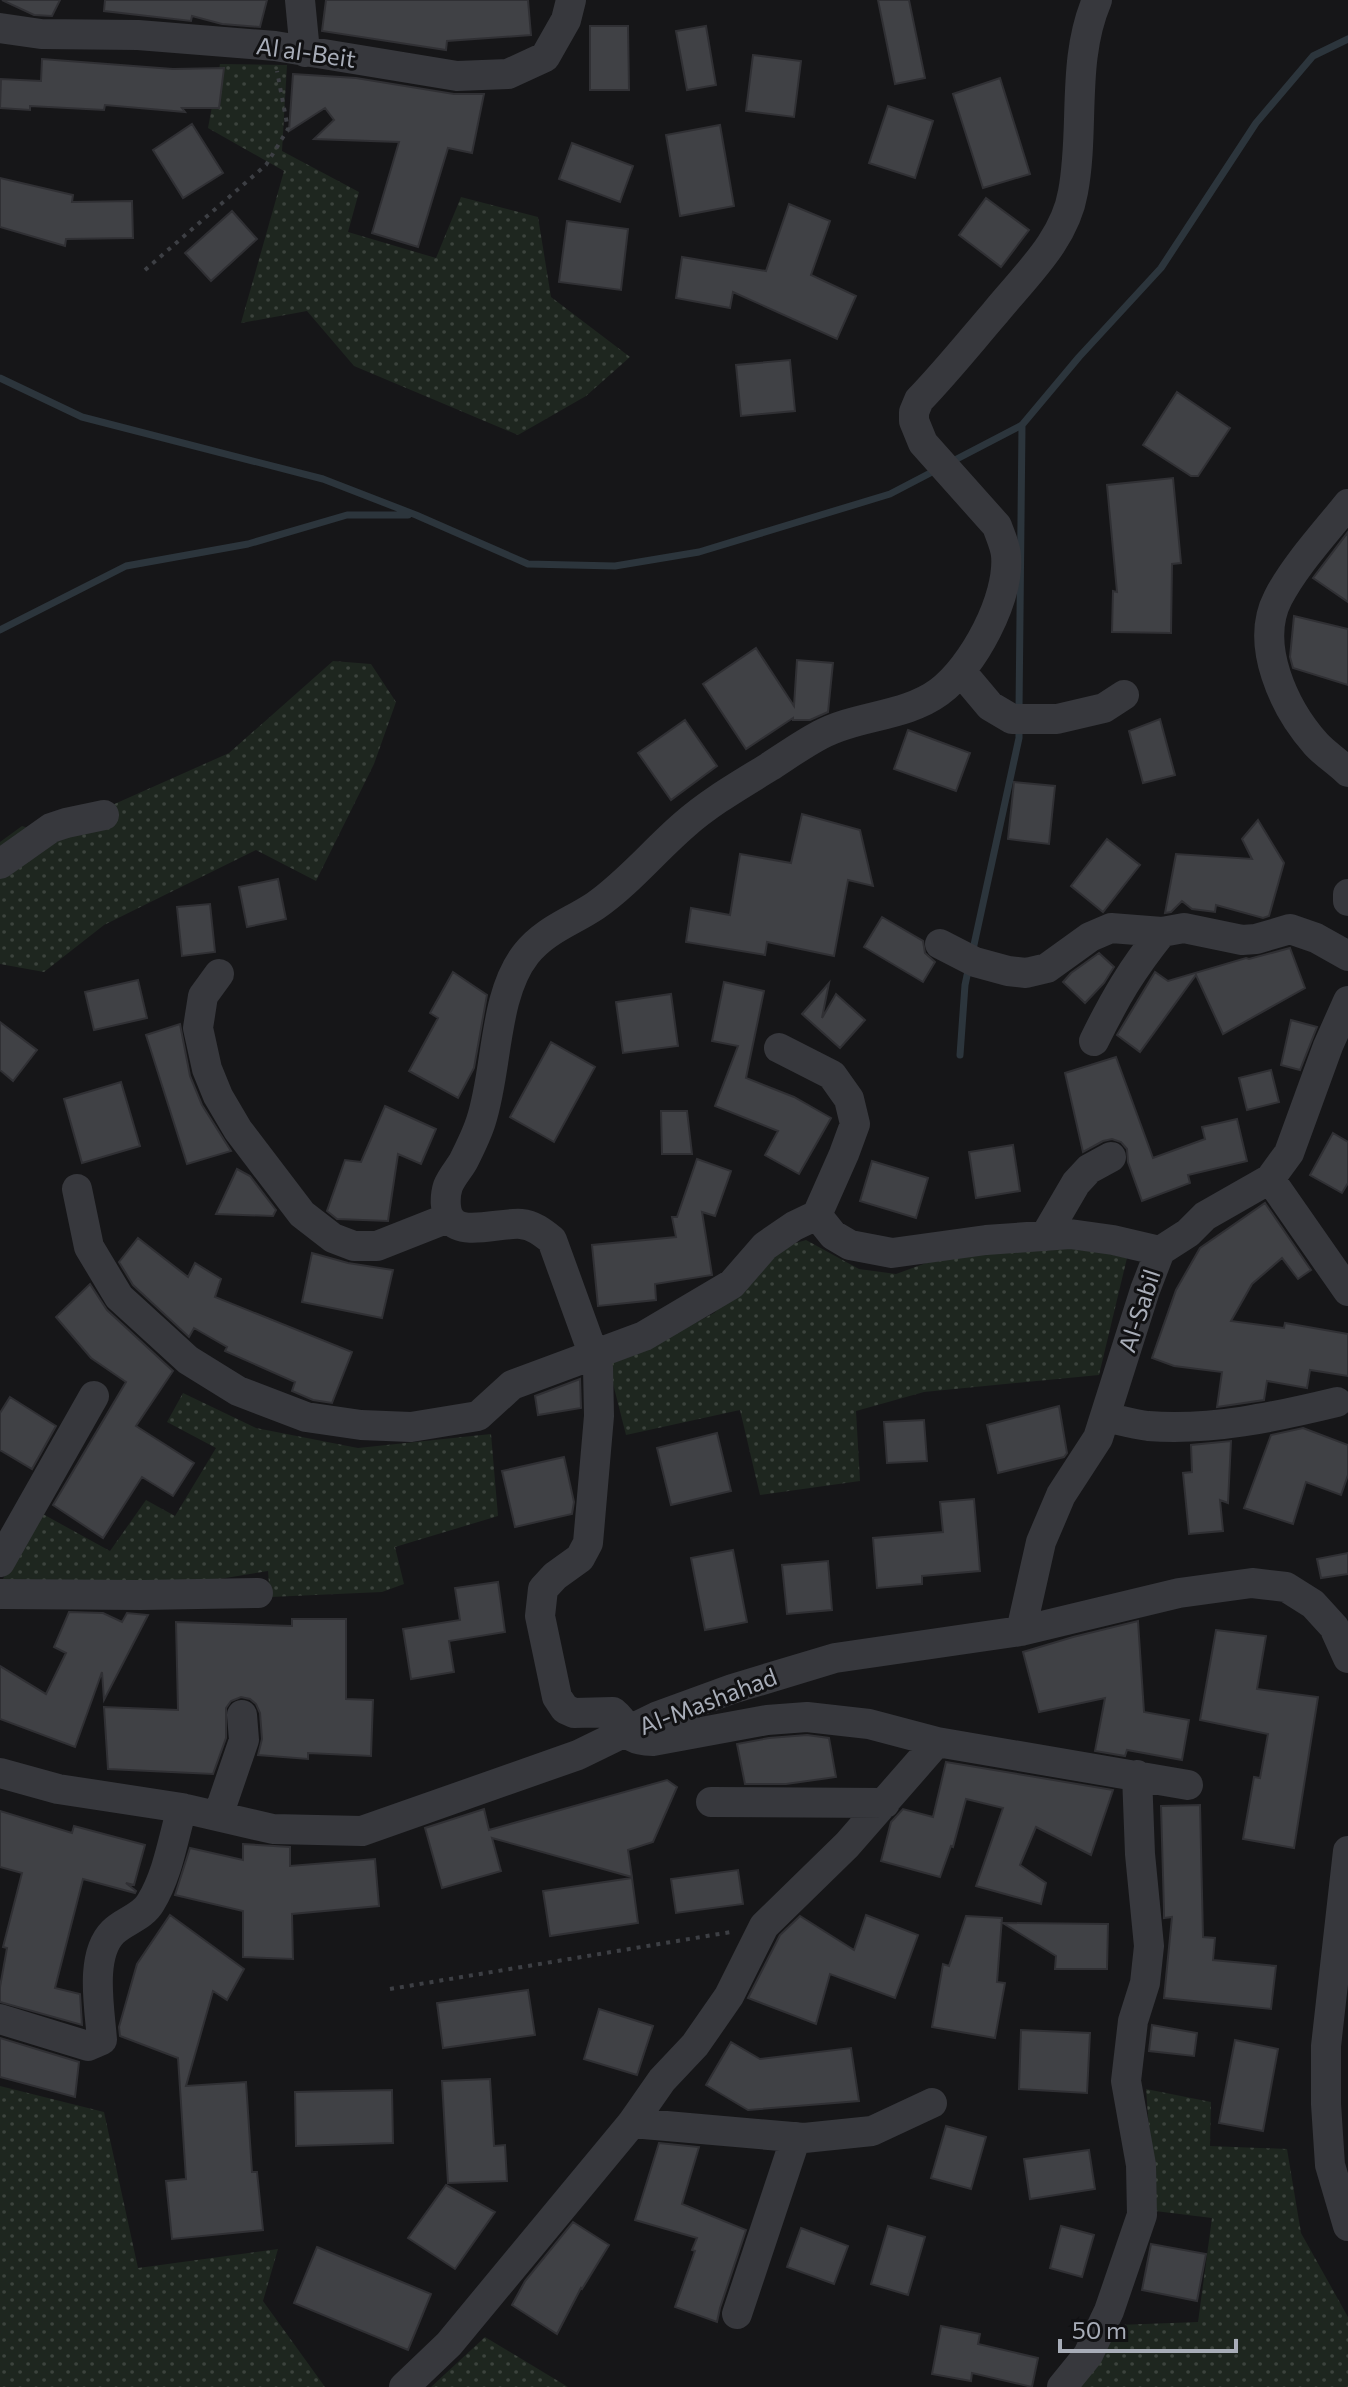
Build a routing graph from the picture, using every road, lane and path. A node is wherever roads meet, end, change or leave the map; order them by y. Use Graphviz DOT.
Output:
graph roads {
  1 [pos="300,0"];
  2 [pos="571,0"];
  3 [pos="1097,0"];
  4 [pos="0,28"];
  5 [pos="275,46"];
  6 [pos="305,52"];
  7 [pos="145,270"];
  8 [pos="1348,504"];
  9 [pos="969,681"];
  10 [pos="1124,695"];
  11 [pos="1348,772"];
  12 [pos="104,815"];
  13 [pos="0,864"];
  14 [pos="1348,894"];
  15 [pos="1348,901"];
  16 [pos="1162,932"];
  17 [pos="940,944"];
  18 [pos="1348,956"];
  19 [pos="219,974"];
  20 [pos="1348,1001"];
  21 [pos="1094,1041"];
  22 [pos="779,1048"];
  23 [pos="1111,1157"];
  24 [pos="1270,1179"];
  25 [pos="77,1189"];
  26 [pos="817,1215"];
  27 [pos="448,1218"];
  28 [pos="1045,1236"];
  29 [pos="1160,1251"];
  30 [pos="1348,1291"];
  31 [pos="595,1354"];
  32 [pos="94,1396"];
  33 [pos="1337,1402"];
  34 [pos="1105,1417"];
  35 [pos="0,1562"];
  36 [pos="258,1593"];
  37 [pos="0,1594"];
  38 [pos="1021,1631"];
  39 [pos="1348,1658"];
  40 [pos="242,1715"];
  41 [pos="628,1732"];
  42 [pos="937,1742"];
  43 [pos="0,1773"];
  44 [pos="1137,1775"];
  45 [pos="1188,1785"];
  46 [pos="711,1802"];
  47 [pos="885,1803"];
  48 [pos="182,1808"];
  49 [pos="218,1816"];
  50 [pos="1348,1851"];
  51 [pos="764,1926"];
  52 [pos="390,1989"];
  53 [pos="0,2019"];
  54 [pos="932,2103"];
  55 [pos="632,2123"];
  56 [pos="796,2137"];
  57 [pos="1348,2226"];
  58 [pos="737,2314"];
  59 [pos="404,2387"];
  60 [pos="1062,2387"];
  1 -- 6 [label="street"];
  2 -- 6 [label="street, Al al-Beit"];
  3 -- 27 [label="street"];
  4 -- 5 [label="street, Al al-Beit"];
  5 -- 6 [label="street, Al al-Beit"];
  5 -- 7 [label="path"];
  8 -- 11 [label="street"];
  9 -- 10 [label="street"];
  12 -- 13 [label="street"];
  14 -- 15 [label="street"];
  16 -- 17 [label="street"];
  16 -- 18 [label="street"];
  16 -- 21 [label="street"];
  19 -- 27 [label="street"];
  20 -- 24 [label="street, Al-Sabil"];
  22 -- 26 [label="street"];
  23 -- 28 [label="street"];
  24 -- 29 [label="street, Al-Sabil"];
  24 -- 30 [label="street"];
  25 -- 31 [label="street"];
  26 -- 28 [label="street"];
  26 -- 31 [label="street"];
  27 -- 31 [label="street"];
  28 -- 29 [label="street"];
  29 -- 34 [label="street, Al-Sabil"];
  31 -- 41 [label="street"];
  32 -- 35 [label="street"];
  33 -- 34 [label="street"];
  34 -- 38 [label="street, Al-Sabil"];
  36 -- 37 [label="street"];
  38 -- 39 [label="street, Al-Mashahad"];
  38 -- 41 [label="street, Al-Mashahad"];
  40 -- 49 [label="street"];
  41 -- 42 [label="street"];
  41 -- 49 [label="street, Al-Mashahad"];
  42 -- 44 [label="street"];
  42 -- 47 [label="street"];
  43 -- 48 [label="street, Al-Mashahad"];
  44 -- 45 [label="street"];
  44 -- 60 [label="street"];
  46 -- 47 [label="street"];
  47 -- 51 [label="street"];
  48 -- 49 [label="street, Al-Mashahad"];
  48 -- 53 [label="street"];
  50 -- 57 [label="street"];
  51 -- 52 [label="path"];
  51 -- 55 [label="street"];
  54 -- 56 [label="street"];
  55 -- 56 [label="street"];
  55 -- 59 [label="street"];
  56 -- 58 [label="street"];
}
